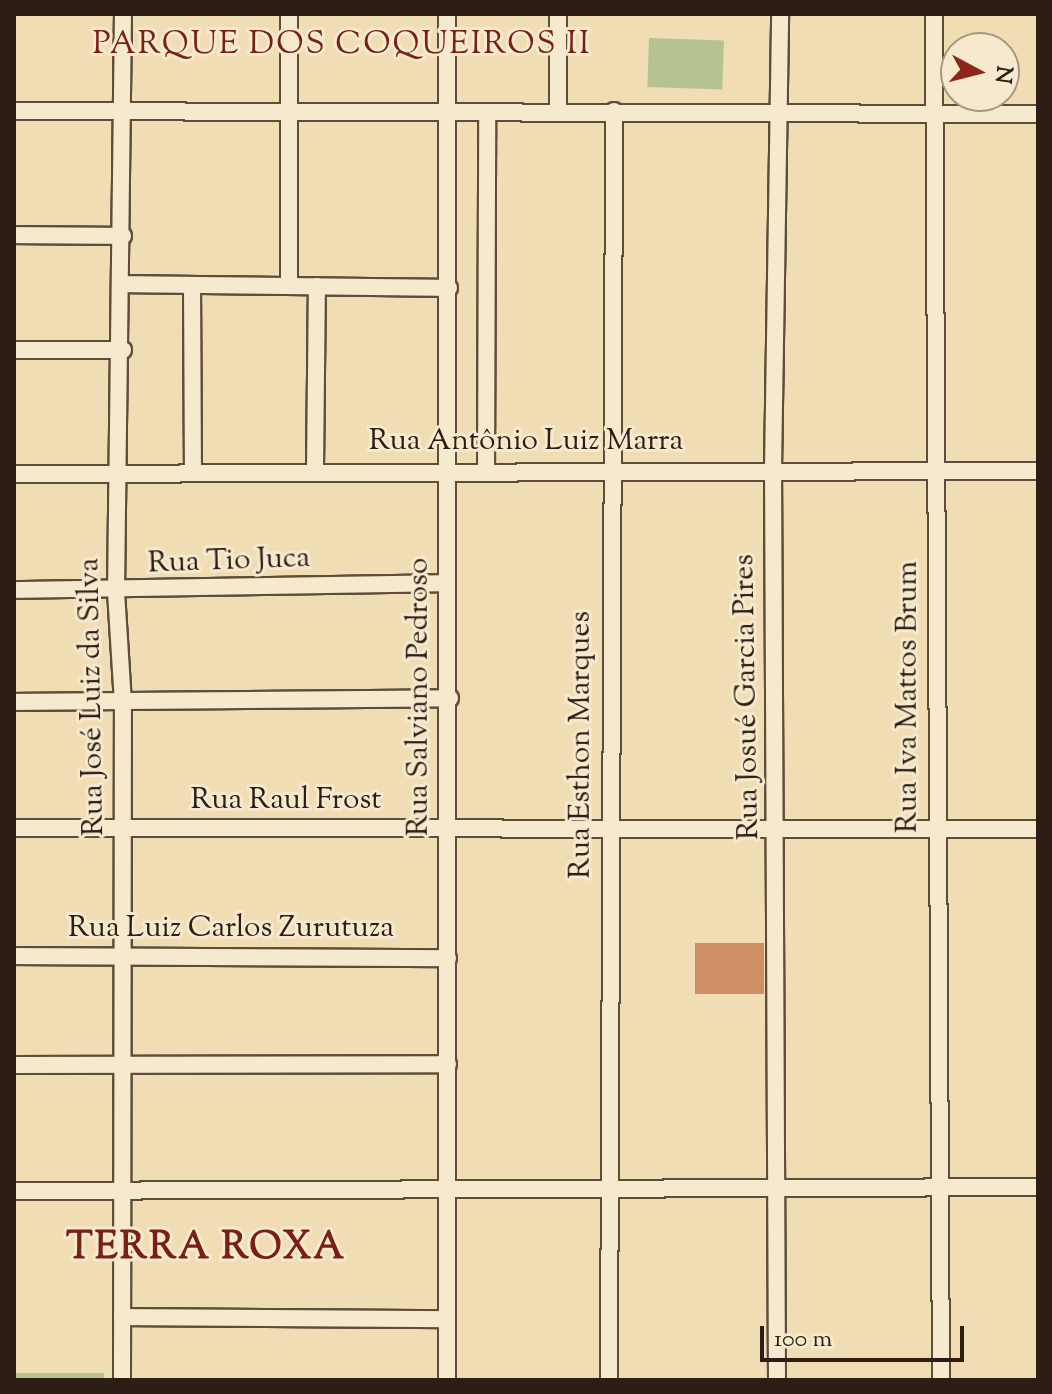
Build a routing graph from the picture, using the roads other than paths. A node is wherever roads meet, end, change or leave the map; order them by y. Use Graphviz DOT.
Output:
graph roads {
  1 [pos="123,14"];
  2 [pos="289,14"];
  3 [pos="447,14"];
  4 [pos="558,14"];
  5 [pos="780,14"];
  6 [pos="934,14"];
  7 [pos="14,111"];
  8 [pos="123,111"];
  9 [pos="289,111"];
  10 [pos="448,111"];
  11 [pos="558,111"];
  12 [pos="614,111"];
  13 [pos="487,112"];
  14 [pos="781,113"];
  15 [pos="934,113"];
  16 [pos="1038,114"];
  17 [pos="14,235"];
  18 [pos="123,236"];
  19 [pos="123,284"];
  20 [pos="192,285"];
  21 [pos="289,286"];
  22 [pos="317,286"];
  23 [pos="449,288"];
  24 [pos="14,350"];
  25 [pos="123,350"];
  26 [pos="315,469"];
  27 [pos="773,469"];
  28 [pos="608,471"];
  29 [pos="936,471"];
  30 [pos="1038,471"];
  31 [pos="448,472"];
  32 [pos="486,472"];
  33 [pos="119,473"];
  34 [pos="193,473"];
  35 [pos="14,474"];
  36 [pos="447,583"];
  37 [pos="14,590"];
  38 [pos="116,593"];
  39 [pos="450,698"];
  40 [pos="14,702"];
  41 [pos="123,703"];
  42 [pos="14,828"];
  43 [pos="123,828"];
  44 [pos="448,829"];
  45 [pos="779,829"];
  46 [pos="1038,829"];
  47 [pos="938,830"];
  48 [pos="610,833"];
  49 [pos="14,956"];
  50 [pos="123,956"];
  51 [pos="448,958"];
  52 [pos="448,1064"];
  53 [pos="14,1065"];
  54 [pos="123,1065"];
  55 [pos="1038,1187"];
  56 [pos="608,1188"];
  57 [pos="780,1188"];
  58 [pos="940,1188"];
  59 [pos="448,1189"];
  60 [pos="123,1190"];
  61 [pos="14,1191"];
  62 [pos="122,1317"];
  63 [pos="447,1319"];
  64 [pos="122,1380"];
  65 [pos="447,1380"];
  66 [pos="609,1380"];
  67 [pos="777,1380"];
  68 [pos="941,1380"];
  1 -- 8 [label="street, Rua José Luiz da Silva"];
  2 -- 9 [label="street"];
  3 -- 10 [label="street, Rua Salviano Pedroso"];
  4 -- 11 [label="street"];
  5 -- 14 [label="street, Rua Josué Garcia Pires"];
  6 -- 15 [label="street, Rua Iva Mattos Brum"];
  7 -- 8 [label="street"];
  8 -- 9 [label="street"];
  8 -- 18 [label="street, Rua José Luiz da Silva"];
  9 -- 10 [label="street"];
  9 -- 21 [label="street"];
  10 -- 13 [label="street"];
  10 -- 23 [label="street, Rua Salviano Pedroso"];
  11 -- 12 [label="street"];
  11 -- 13 [label="street"];
  12 -- 14 [label="street"];
  12 -- 28 [label="street, Rua Esthon Marques"];
  13 -- 32 [label="street"];
  14 -- 15 [label="street"];
  14 -- 27 [label="street, Rua Josué Garcia Pires"];
  15 -- 16 [label="street"];
  15 -- 29 [label="street, Rua Iva Mattos Brum"];
  17 -- 18 [label="street"];
  18 -- 19 [label="street, Rua José Luiz da Silva"];
  19 -- 20 [label="street"];
  19 -- 25 [label="street, Rua José Luiz da Silva"];
  20 -- 21 [label="street"];
  20 -- 34 [label="street"];
  21 -- 22 [label="street"];
  22 -- 23 [label="street"];
  22 -- 26 [label="street"];
  23 -- 31 [label="street, Rua Salviano Pedroso"];
  24 -- 25 [label="street"];
  25 -- 33 [label="street, Rua José Luiz da Silva"];
  26 -- 31 [label="street, Rua Antônio Luiz Marra"];
  26 -- 34 [label="street, Rua Antônio Luiz Marra"];
  27 -- 28 [label="street, Rua Antônio Luiz Marra"];
  27 -- 29 [label="street, Rua Antônio Luiz Marra"];
  27 -- 45 [label="street, Rua Josué Garcia Pires"];
  28 -- 32 [label="street, Rua Antônio Luiz Marra"];
  28 -- 48 [label="street, Rua Esthon Marques"];
  29 -- 30 [label="street, Rua Antônio Luiz Marra"];
  29 -- 47 [label="street, Rua Iva Mattos Brum"];
  31 -- 32 [label="street, Rua Antônio Luiz Marra"];
  31 -- 36 [label="street, Rua Salviano Pedroso"];
  33 -- 34 [label="street, Rua Antônio Luiz Marra"];
  33 -- 35 [label="street, Rua Antônio Luiz Marra"];
  33 -- 38 [label="street, Rua José Luiz da Silva"];
  36 -- 38 [label="street, Rua Tio Juca"];
  36 -- 39 [label="street, Rua Salviano Pedroso"];
  37 -- 38 [label="street, Rua Tio Juca"];
  38 -- 41 [label="street, Rua José Luiz da Silva"];
  39 -- 41 [label="street"];
  39 -- 44 [label="street, Rua Salviano Pedroso"];
  40 -- 41 [label="street"];
  41 -- 43 [label="street, Rua José Luiz da Silva"];
  42 -- 43 [label="street, Rua Raul Frost"];
  43 -- 44 [label="street, Rua Raul Frost"];
  43 -- 50 [label="street, Rua José Luiz da Silva"];
  44 -- 48 [label="street, Rua Raul Frost"];
  44 -- 51 [label="street, Rua Salviano Pedroso"];
  45 -- 47 [label="street, Rua Raul Frost"];
  45 -- 48 [label="street, Rua Raul Frost"];
  45 -- 57 [label="street, Rua Josué Garcia Pires"];
  46 -- 47 [label="street, Rua Raul Frost"];
  47 -- 58 [label="street, Rua Iva Mattos Brum"];
  48 -- 56 [label="street, Rua Esthon Marques"];
  49 -- 50 [label="street, Rua Luiz Carlos Zurutuza"];
  50 -- 51 [label="street, Rua Luiz Carlos Zurutuza"];
  50 -- 54 [label="street, Rua José Luiz da Silva"];
  51 -- 52 [label="street, Rua Salviano Pedroso"];
  52 -- 54 [label="street"];
  52 -- 59 [label="street, Rua Salviano Pedroso"];
  53 -- 54 [label="street"];
  54 -- 60 [label="street, Rua José Luiz da Silva"];
  55 -- 58 [label="street"];
  56 -- 57 [label="street"];
  56 -- 59 [label="street"];
  56 -- 66 [label="street, Rua Esthon Marques"];
  57 -- 58 [label="street"];
  57 -- 67 [label="street, Rua Josué Garcia Pires"];
  58 -- 68 [label="street, Rua Iva Mattos Brum"];
  59 -- 60 [label="street"];
  59 -- 63 [label="street, Rua Salviano Pedroso"];
  60 -- 61 [label="street"];
  60 -- 62 [label="street, Rua José Luiz da Silva"];
  62 -- 63 [label="street"];
  62 -- 64 [label="street, Rua José Luiz da Silva"];
  63 -- 65 [label="street, Rua Salviano Pedroso"];
}
